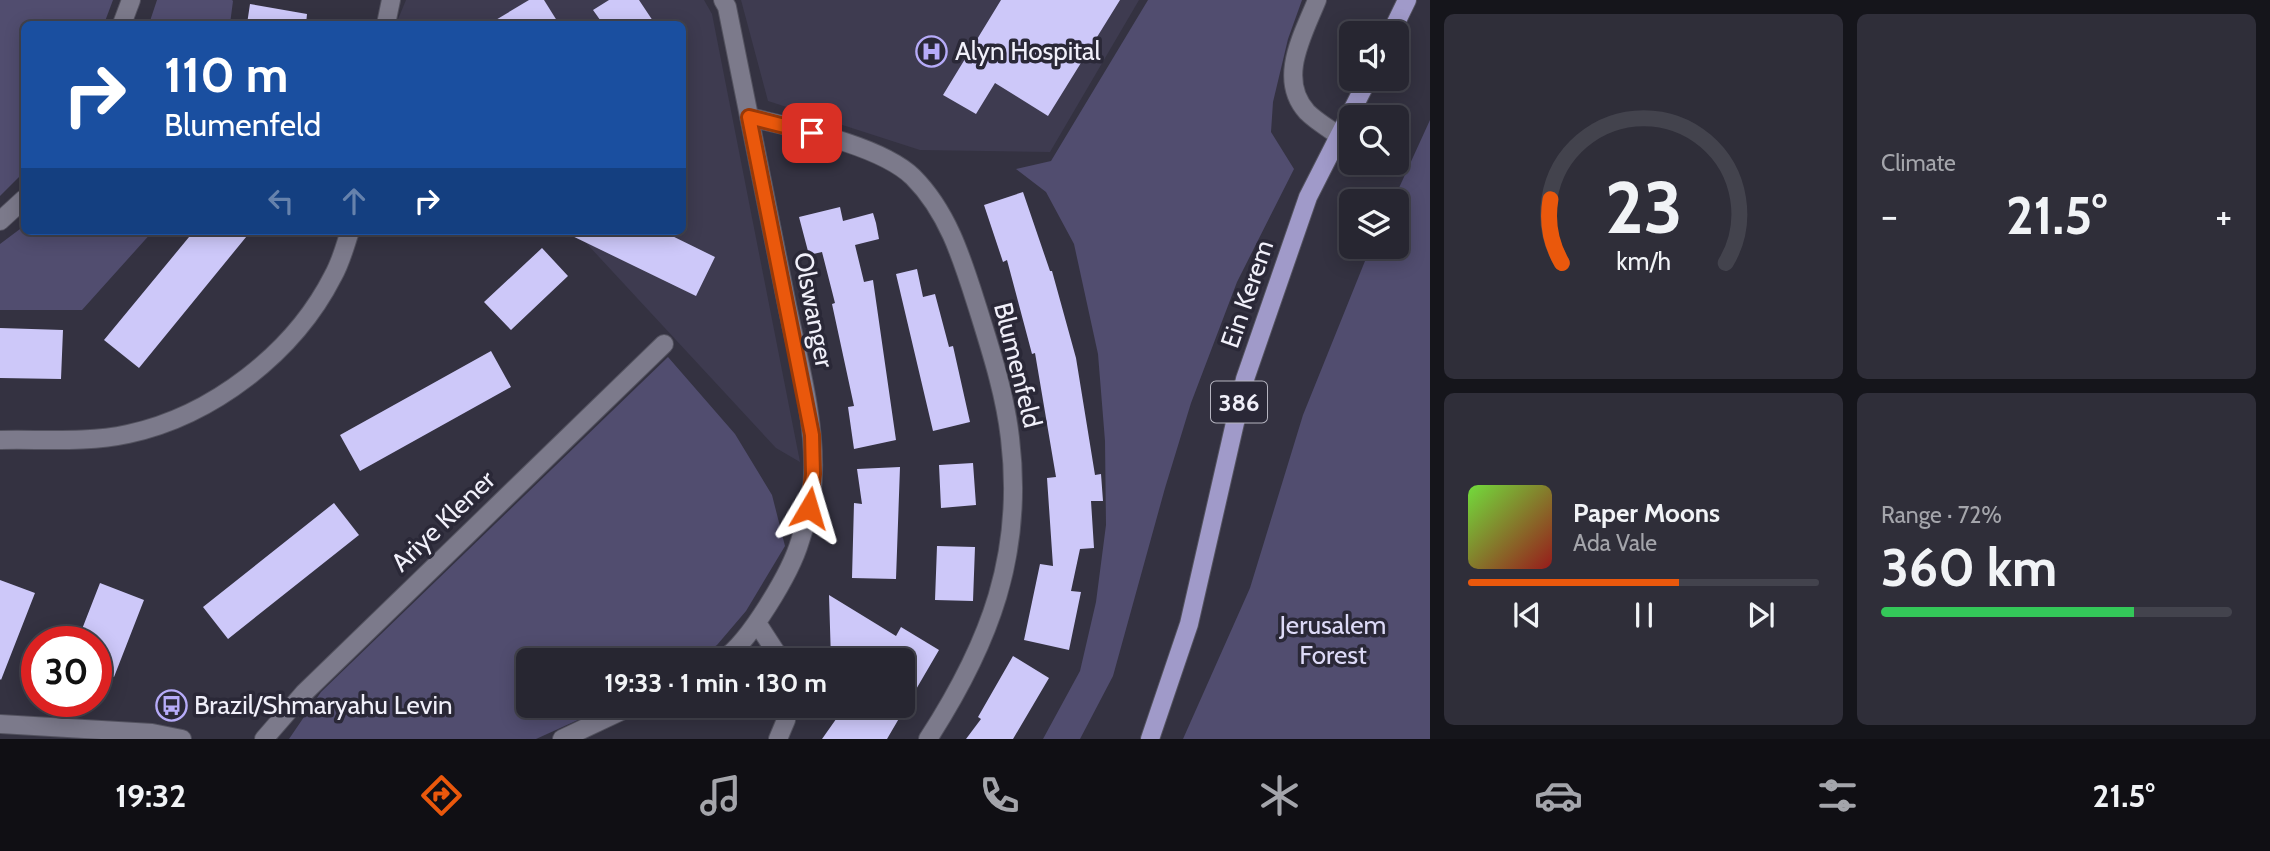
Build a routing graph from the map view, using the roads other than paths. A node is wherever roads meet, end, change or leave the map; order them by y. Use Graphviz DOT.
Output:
graph roads {
  1 [pos="131,0"];
  2 [pos="391,0"];
  3 [pos="723,0"];
  4 [pos="1317,0"];
  5 [pos="1406,0"];
  6 [pos="123,21"];
  7 [pos="387,21"];
  8 [pos="1396,21"];
  9 [pos="1362,91"];
  10 [pos="749,117"];
  11 [pos="1338,135"];
  12 [pos="21,202"];
  13 [pos="0,221"];
  14 [pos="349,235"];
  15 [pos="664,344"];
  16 [pos="0,440"];
  17 [pos="757,622"];
  18 [pos="734,648"];
  19 [pos="773,648"];
  20 [pos="606,718"];
  21 [pos="786,718"];
  22 [pos="0,724"];
  23 [pos="182,739"];
  24 [pos="264,739"];
  25 [pos="562,739"];
  26 [pos="778,739"];
  27 [pos="928,739"];
  28 [pos="1150,739"];
  1 -- 6 [label="street"];
  2 -- 7 [label="street"];
  3 -- 10 [label="street, Olswanger"];
  4 -- 11 [label="street"];
  5 -- 8 [label="main road"];
  9 -- 11 [label="main road, Ein Kerem / 386"];
  10 -- 17 [label="street, Olswanger"];
  10 -- 27 [label="street, Blumenfeld"];
  11 -- 28 [label="main road, Ein Kerem / 386"];
  12 -- 13 [label="street"];
  14 -- 16 [label="street"];
  15 -- 24 [label="street, Ariye Klener"];
  17 -- 18 [label="street, Olswanger"];
  17 -- 19 [label="street"];
  20 -- 25 [label="street"];
  21 -- 26 [label="street"];
  22 -- 23 [label="street"];
}
